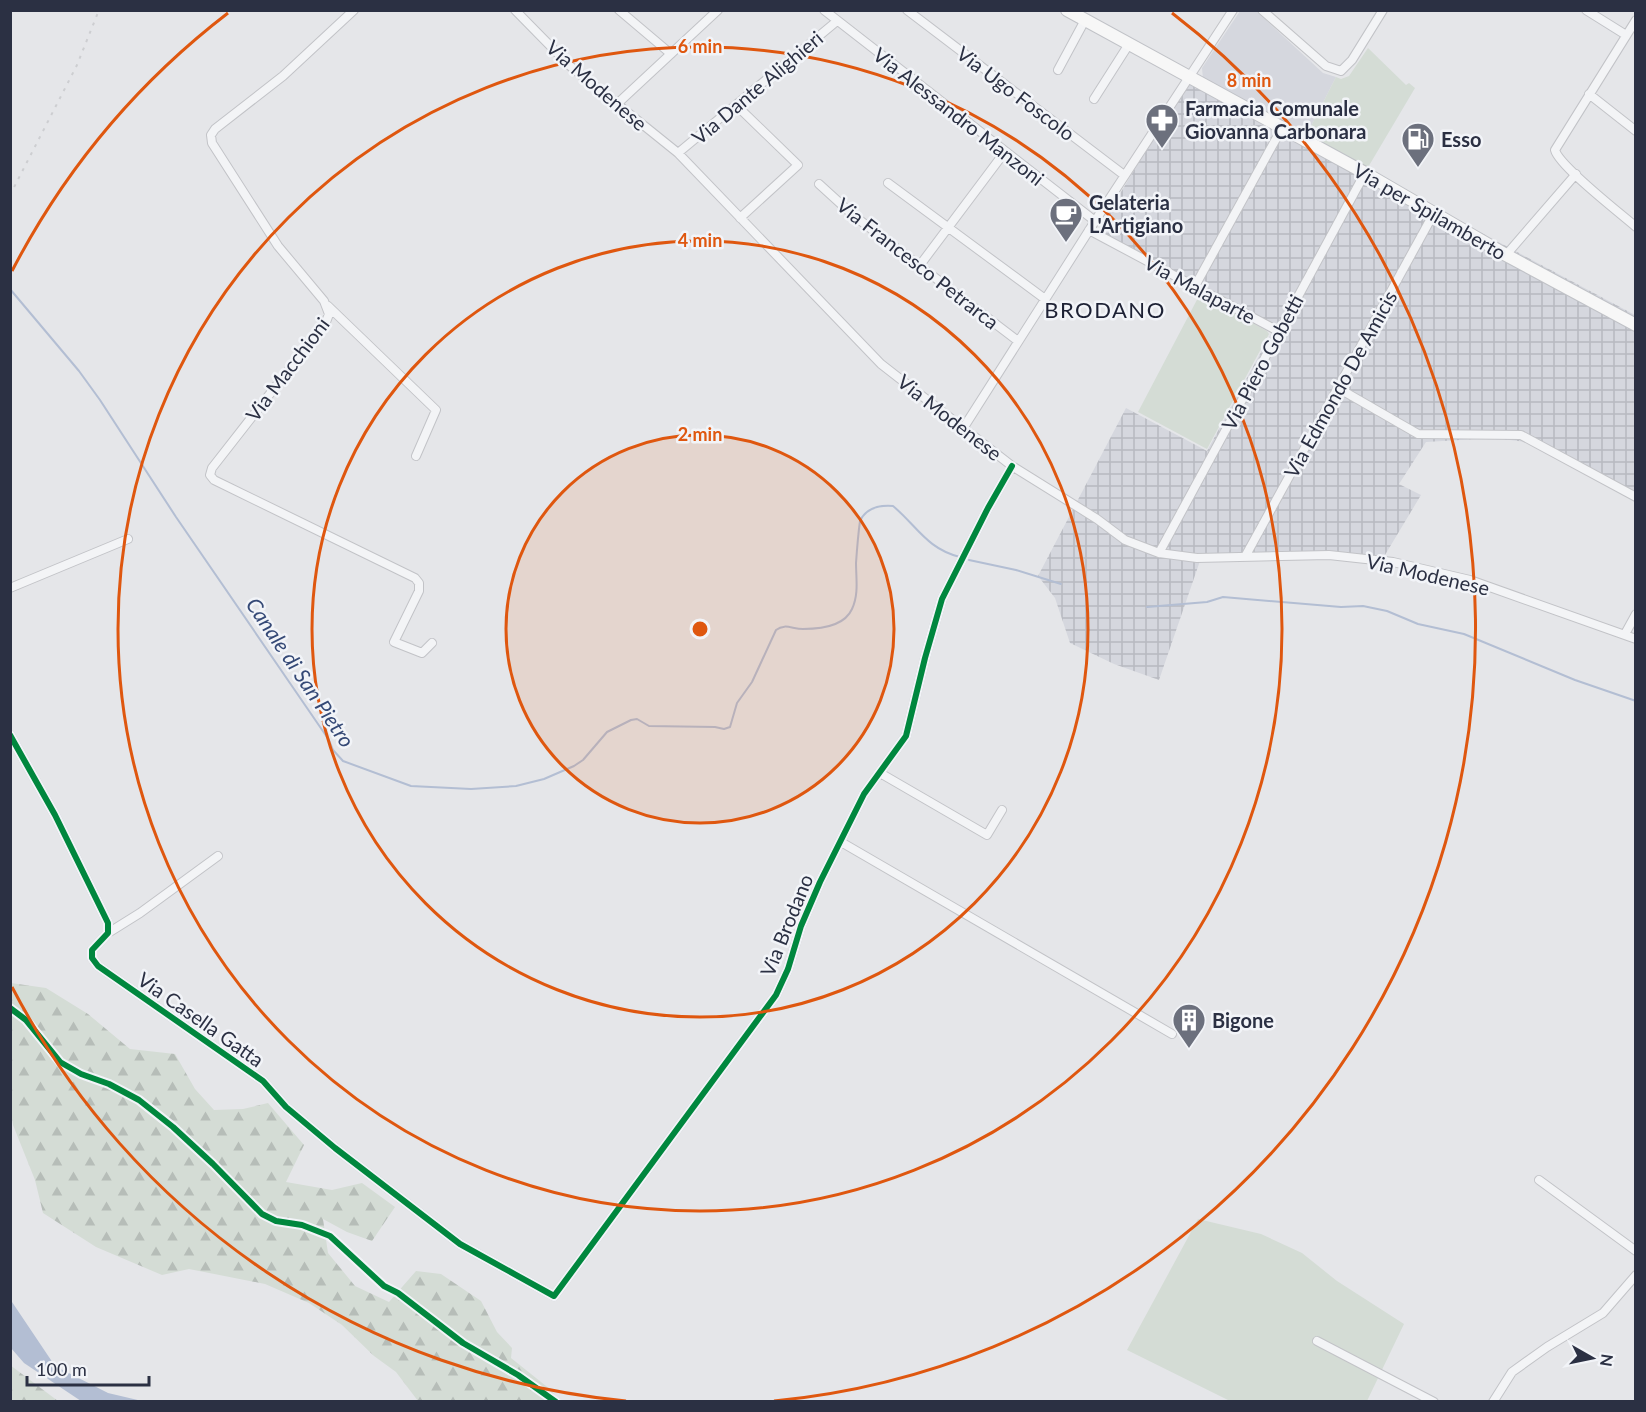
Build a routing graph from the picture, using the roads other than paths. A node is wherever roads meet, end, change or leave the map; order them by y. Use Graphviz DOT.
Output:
graph roads {
  1 [pos="354,10"];
  2 [pos="515,10"];
  3 [pos="619,10"];
  4 [pos="718,10"];
  5 [pos="824,10"];
  6 [pos="908,10"];
  7 [pos="1067,10"];
  8 [pos="1233,10"];
  9 [pos="1262,10"];
  10 [pos="1586,10"];
  11 [pos="1382,11"];
  12 [pos="1085,20"];
  13 [pos="1635,20"];
  14 [pos="837,21"];
  15 [pos="1626,35"];
  16 [pos="1129,44"];
  17 [pos="671,54"];
  18 [pos="1058,70"];
  19 [pos="1189,77"];
  20 [pos="1589,94"];
  21 [pos="1094,99"];
  22 [pos="617,104"];
  23 [pos="736,105"];
  24 [pos="1282,128"];
  25 [pos="1635,130"];
  26 [pos="678,153"];
  27 [pos="1004,153"];
  28 [pos="1365,173"];
  29 [pos="1576,174"];
  30 [pos="1124,175"];
  31 [pos="888,183"];
  32 [pos="819,184"];
  33 [pos="1434,213"];
  34 [pos="740,218"];
  35 [pos="1095,221"];
  36 [pos="948,227"];
  37 [pos="1635,227"];
  38 [pos="1089,230"];
  39 [pos="1506,255"];
  40 [pos="920,265"];
  41 [pos="1195,286"];
  42 [pos="1045,299"];
  43 [pos="327,305"];
  44 [pos="1635,325"];
  45 [pos="1278,331"];
  46 [pos="1018,341"];
  47 [pos="1338,388"];
  48 [pos="964,428"];
  49 [pos="416,456"];
  50 [pos="1012,466"];
  51 [pos="1635,497"];
  52 [pos="128,539"];
  53 [pos="1159,553"];
  54 [pos="1246,555"];
  55 [pos="10,588"];
  56 [pos="1635,614"];
  57 [pos="1625,634"];
  58 [pos="1635,639"];
  59 [pos="432,644"];
  60 [pos="10,735"];
  61 [pos="880,773"];
  62 [pos="1002,810"];
  63 [pos="841,843"];
  64 [pos="218,856"];
  65 [pos="108,933"];
  66 [pos="1172,1034"];
  67 [pos="1539,1180"];
  68 [pos="1635,1251"];
  69 [pos="1635,1275"];
  70 [pos="554,1296"];
  71 [pos="1317,1341"];
  72 [pos="1434,1401"];
  73 [pos="1493,1401"];
  1 -- 43 [label="street, Via Macchioni"];
  2 -- 22 [label="street, Via Modenese"];
  3 -- 17 [label="street"];
  4 -- 17 [label="street"];
  5 -- 14 [label="street, Via Alessandro Manzoni"];
  6 -- 30 [label="street, Via Ugo Foscolo"];
  7 -- 12 [label="main road, Via per Spilamberto"];
  8 -- 19 [label="street"];
  9 -- 11 [label="street"];
  10 -- 15 [label="street"];
  12 -- 16 [label="main road, Via per Spilamberto"];
  12 -- 18 [label="street"];
  13 -- 15 [label="street"];
  14 -- 23 [label="street, Via Dante Alighieri"];
  14 -- 27 [label="street, Via Alessandro Manzoni"];
  15 -- 20 [label="street"];
  16 -- 19 [label="main road, Via per Spilamberto"];
  16 -- 21 [label="street"];
  17 -- 22 [label="street"];
  19 -- 24 [label="main road, Via per Spilamberto"];
  19 -- 30 [label="street"];
  20 -- 25 [label="street"];
  20 -- 29 [label="street"];
  22 -- 26 [label="street, Via Modenese"];
  23 -- 26 [label="street, Via Dante Alighieri"];
  23 -- 34 [label="street"];
  24 -- 28 [label="main road, Via per Spilamberto"];
  24 -- 41 [label="street"];
  26 -- 34 [label="street, Via Modenese"];
  27 -- 35 [label="street, Via Alessandro Manzoni"];
  27 -- 36 [label="street"];
  28 -- 33 [label="main road, Via per Spilamberto"];
  28 -- 45 [label="street, Via Piero Gobetti"];
  29 -- 37 [label="street"];
  29 -- 39 [label="street"];
  30 -- 35 [label="street"];
  31 -- 36 [label="street"];
  32 -- 40 [label="street, Via Francesco Petrarca"];
  33 -- 39 [label="main road, Via per Spilamberto"];
  33 -- 47 [label="street, Via Edmondo De Amicis"];
  34 -- 48 [label="street, Via Modenese"];
  35 -- 38 [label="street"];
  36 -- 40 [label="street"];
  36 -- 42 [label="street"];
  38 -- 41 [label="street, Via Malaparte"];
  38 -- 42 [label="street"];
  39 -- 44 [label="main road, Via per Spilamberto"];
  40 -- 46 [label="street, Via Francesco Petrarca"];
  41 -- 45 [label="street, Via Malaparte"];
  42 -- 46 [label="street"];
  43 -- 49 [label="street"];
  43 -- 59 [label="street, Via Macchioni"];
  45 -- 53 [label="street, Via Piero Gobetti"];
  46 -- 48 [label="street"];
  47 -- 51 [label="street"];
  47 -- 54 [label="street, Via Edmondo De Amicis"];
  48 -- 50 [label="street, Via Modenese"];
  50 -- 53 [label="street, Via Modenese"];
  50 -- 61 [label="street, Via Brodano"];
  52 -- 55 [label="street"];
  53 -- 54 [label="street, Via Modenese"];
  54 -- 57 [label="street, Via Modenese"];
  56 -- 57 [label="street"];
  57 -- 58 [label="street, Via Modenese"];
  60 -- 65 [label="street"];
  61 -- 62 [label="street"];
  61 -- 63 [label="street, Via Brodano"];
  63 -- 66 [label="street"];
  63 -- 70 [label="street, Via Brodano"];
  64 -- 65 [label="street"];
  65 -- 70 [label="street, Via Casella Gatta"];
  67 -- 68 [label="street"];
  69 -- 73 [label="street"];
  71 -- 72 [label="street"];
}
